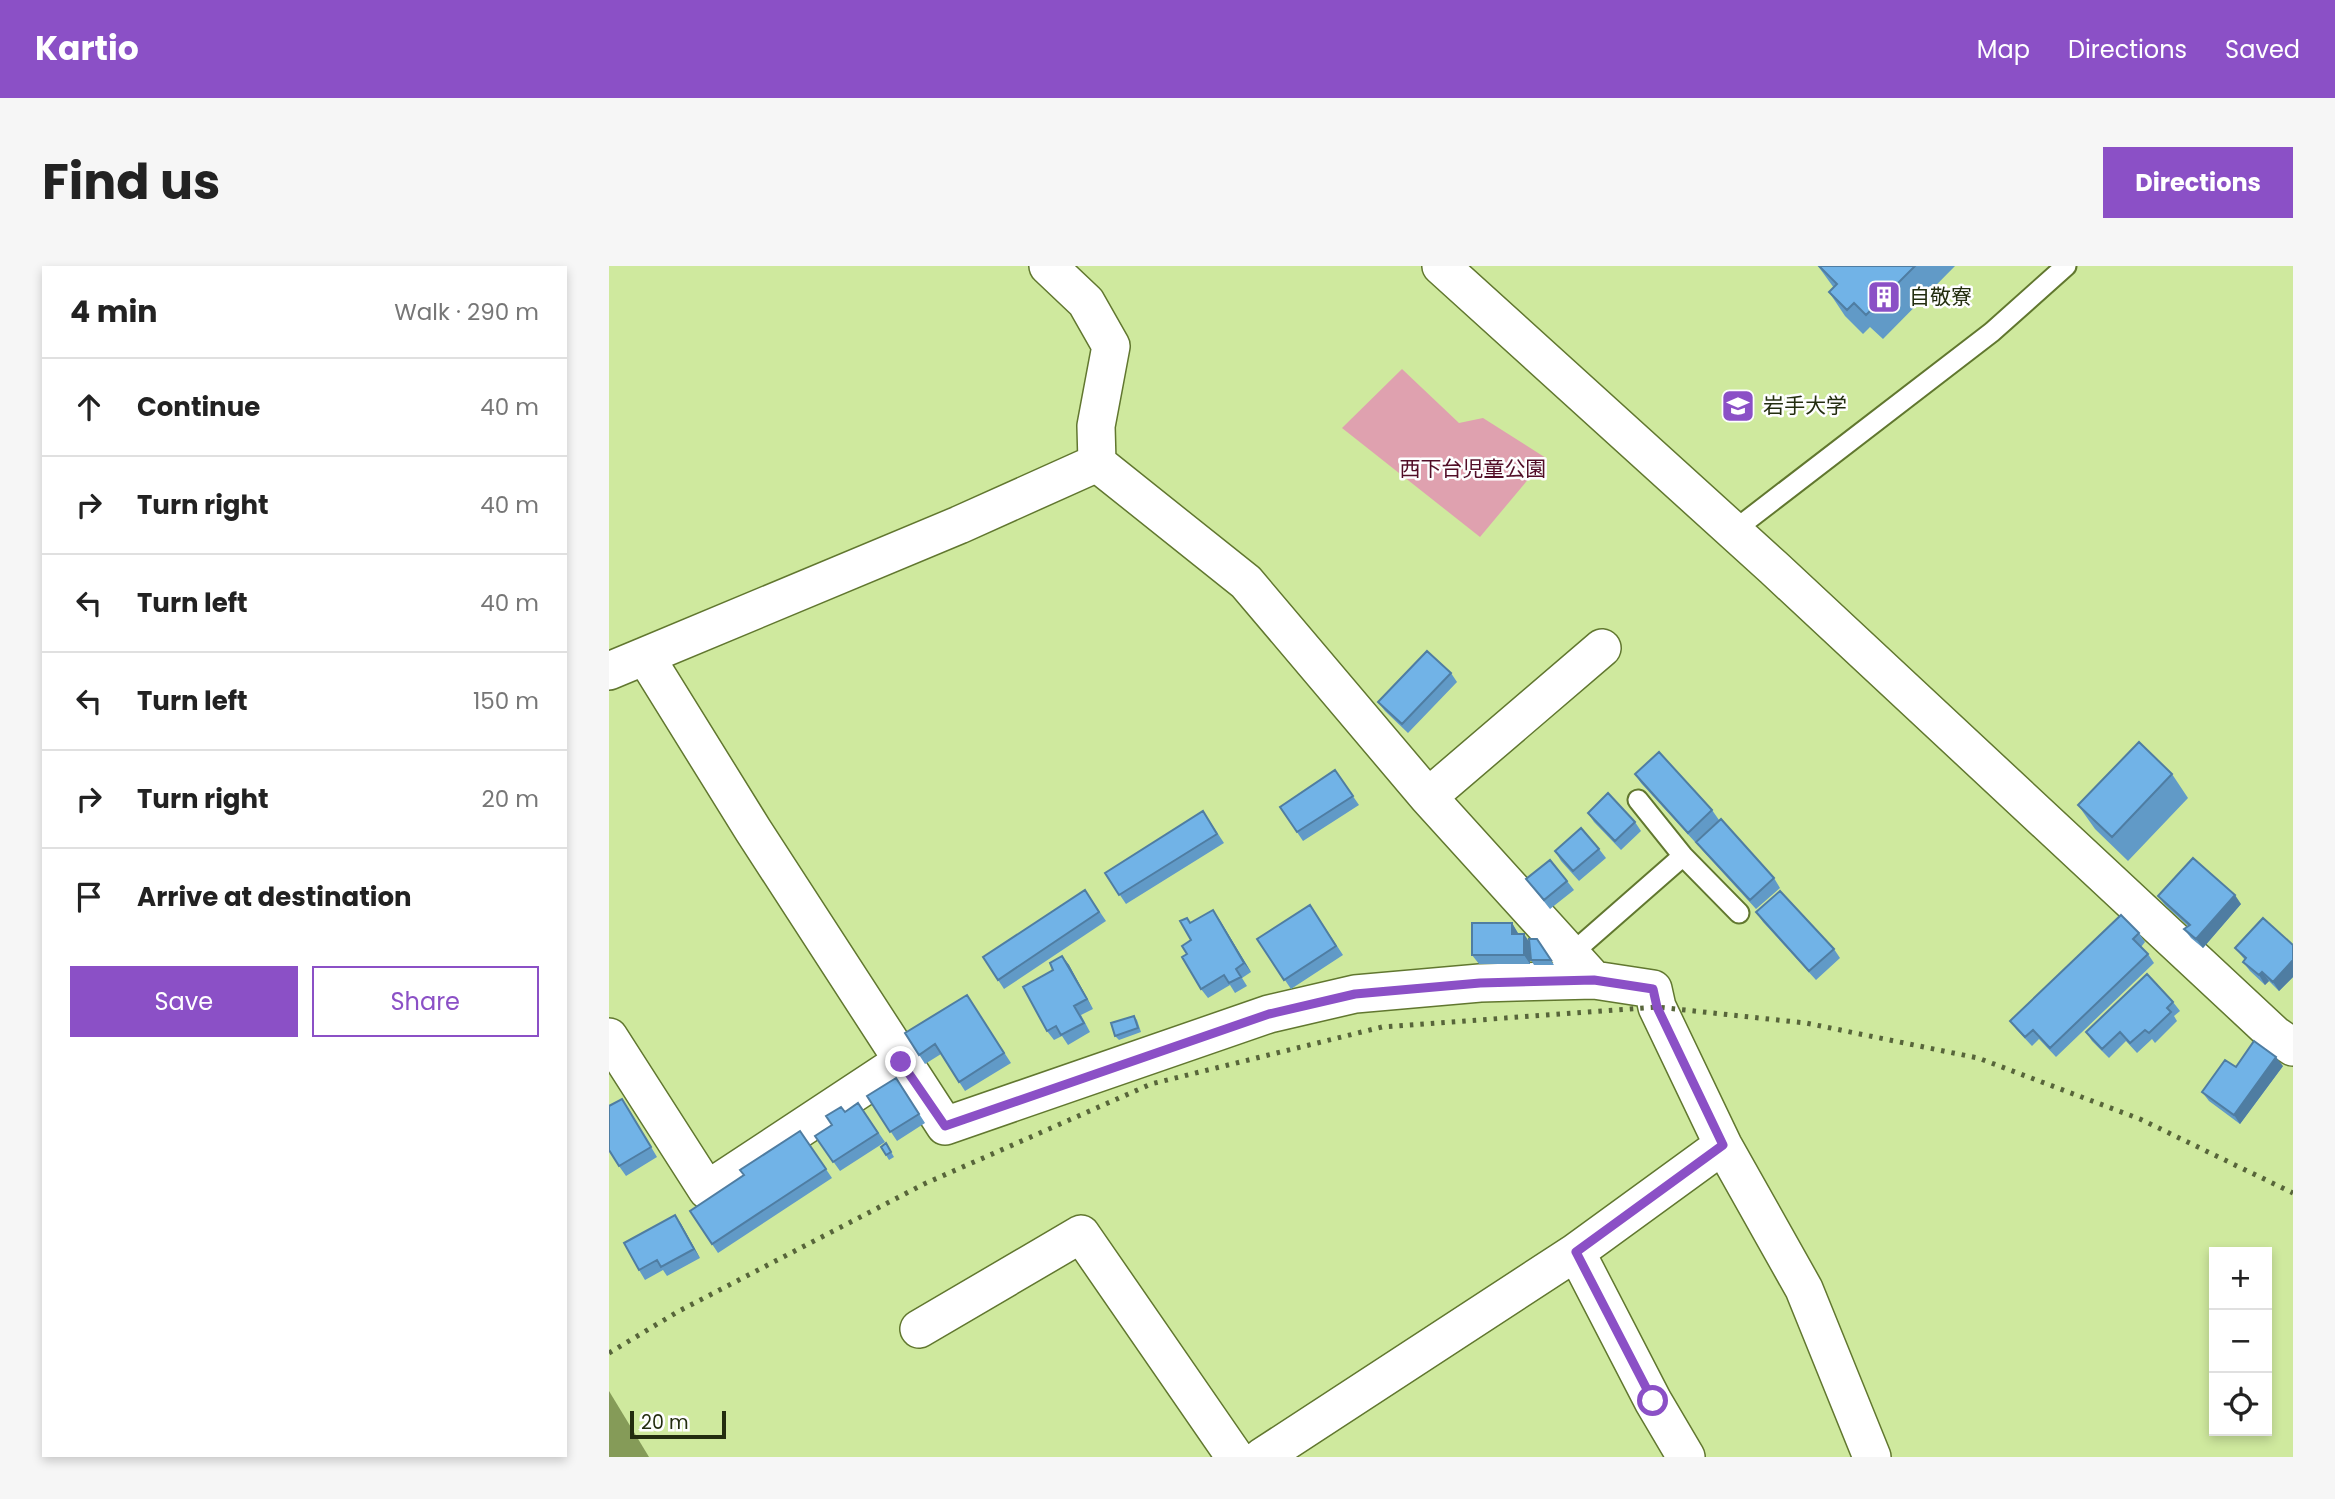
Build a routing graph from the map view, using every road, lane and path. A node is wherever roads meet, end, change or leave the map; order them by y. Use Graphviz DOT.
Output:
graph roads {
  1 [pos="1048,266"];
  2 [pos="1441,266"];
  3 [pos="2066,266"];
  4 [pos="1097,463"];
  5 [pos="1732,532"];
  6 [pos="1602,648"];
  7 [pos="645,656"];
  8 [pos="609,671"];
  9 [pos="1428,797"];
  10 [pos="1638,800"];
  11 [pos="1683,856"];
  12 [pos="1739,913"];
  13 [pos="1582,968"];
  14 [pos="609,1037"];
  15 [pos="2293,1047"];
  16 [pos="901,1062"];
  17 [pos="1723,1145"];
  18 [pos="1576,1252"];
  19 [pos="919,1329"];
  20 [pos="1235,1457"];
  21 [pos="1262,1457"];
  22 [pos="1686,1457"];
  23 [pos="1872,1457"];
  1 -- 4 [label="street"];
  2 -- 5 [label="street"];
  3 -- 5 [label="lane"];
  4 -- 7 [label="street"];
  4 -- 9 [label="street"];
  5 -- 15 [label="street"];
  6 -- 9 [label="street"];
  7 -- 8 [label="street"];
  7 -- 16 [label="street"];
  9 -- 13 [label="street"];
  10 -- 11 [label="lane"];
  11 -- 12 [label="lane"];
  11 -- 13 [label="lane"];
  13 -- 16 [label="street"];
  13 -- 17 [label="street"];
  14 -- 16 [label="street"];
  17 -- 18 [label="street"];
  17 -- 23 [label="street"];
  18 -- 21 [label="street"];
  18 -- 22 [label="street"];
  19 -- 20 [label="street"];
}
